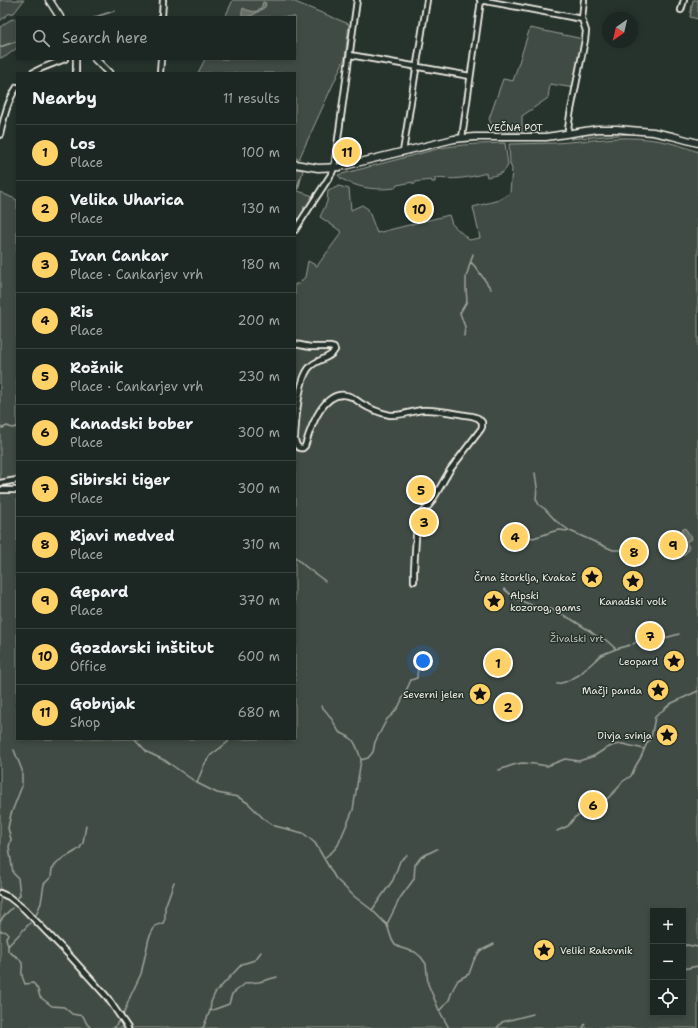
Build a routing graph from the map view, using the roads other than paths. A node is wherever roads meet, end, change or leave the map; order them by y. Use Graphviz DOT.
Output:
graph roads {
  1 [pos="49,0"];
  2 [pos="163,0"];
  3 [pos="357,0"];
  4 [pos="427,0"];
  5 [pos="481,0"];
  6 [pos="584,0"];
  7 [pos="684,0"];
  8 [pos="680,10"];
  9 [pos="59,16"];
  10 [pos="162,16"];
  11 [pos="582,19"];
  12 [pos="350,55"];
  13 [pos="62,60"];
  14 [pos="76,60"];
  15 [pos="96,60"];
  16 [pos="161,60"];
  17 [pos="416,66"];
  18 [pos="34,72"];
  19 [pos="76,72"];
  20 [pos="108,72"];
  21 [pos="160,72"];
  22 [pos="470,76"];
  23 [pos="16,89"];
  24 [pos="0,134"];
  25 [pos="568,134"];
  26 [pos="462,138"];
  27 [pos="698,143"];
  28 [pos="403,152"];
  29 [pos="296,164"];
  30 [pos="334,168"];
  31 [pos="296,228"];
  32 [pos="296,344"];
  33 [pos="296,422"];
  34 [pos="296,445"];
  35 [pos="16,480"];
  36 [pos="0,483"];
  37 [pos="0,490"];
  38 [pos="16,490"];
  39 [pos="414,581"];
  40 [pos="0,893"];
  41 [pos="128,1028"];
  1 -- 9 [label="main road"];
  2 -- 10 [label="street"];
  3 -- 12 [label="street"];
  4 -- 17 [label="street"];
  5 -- 11 [label="street"];
  5 -- 22 [label="street"];
  6 -- 11 [label="street"];
  7 -- 8 [label="street"];
  11 -- 25 [label="street"];
  12 -- 17 [label="street"];
  12 -- 30 [label="street"];
  13 -- 18 [label="street"];
  14 -- 19 [label="street"];
  15 -- 20 [label="main road"];
  16 -- 21 [label="street"];
  17 -- 22 [label="street"];
  17 -- 28 [label="street"];
  22 -- 26 [label="street"];
  23 -- 24 [label="street"];
  25 -- 26 [label="main road, VEČNA POT"];
  25 -- 27 [label="main road, VEČNA POT"];
  26 -- 28 [label="main road, VEČNA POT"];
  28 -- 30 [label="main road, VEČNA POT"];
  29 -- 30 [label="main road, VEČNA POT"];
  30 -- 31 [label="street"];
  32 -- 33 [label="street"];
  34 -- 39 [label="street"];
  35 -- 36 [label="street"];
  37 -- 38 [label="street"];
  40 -- 41 [label="street"];
}
